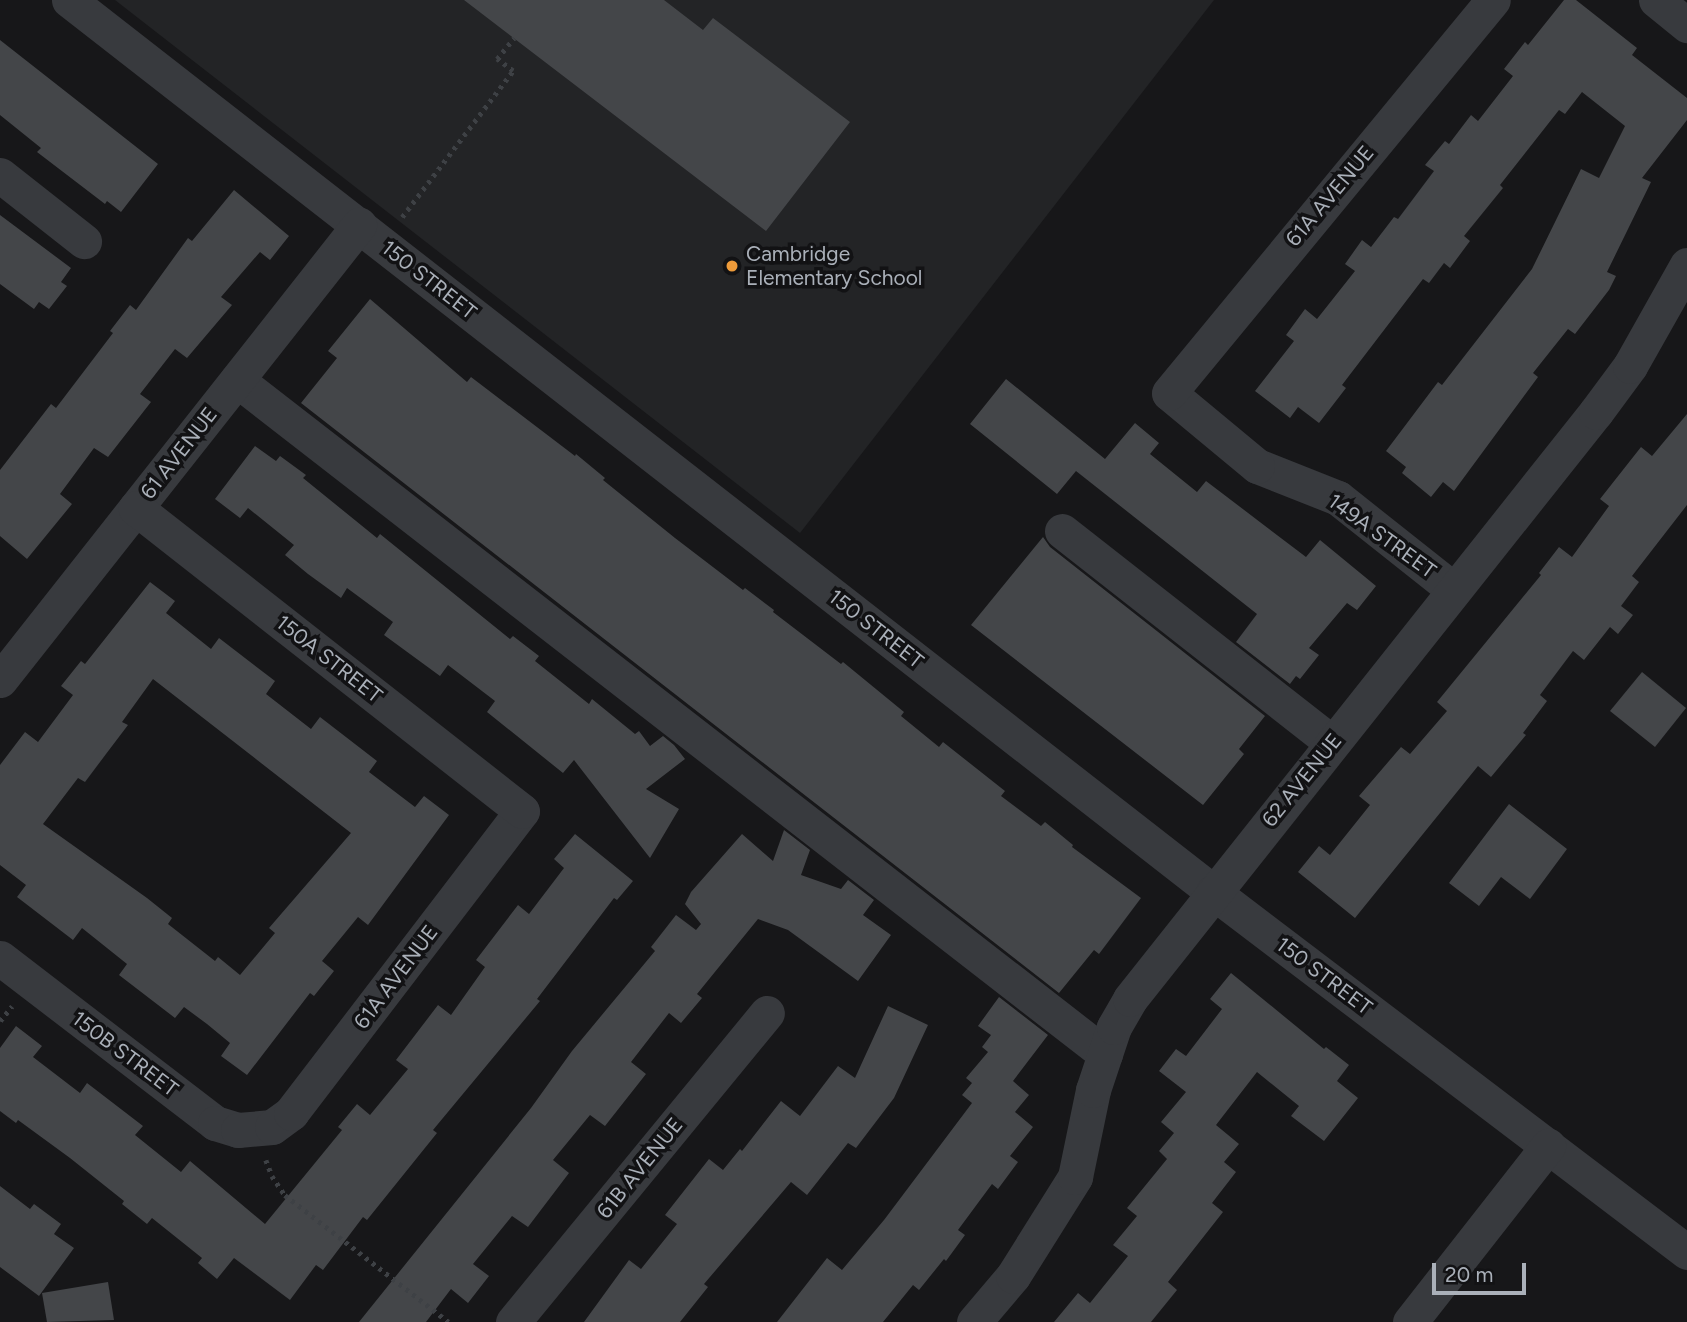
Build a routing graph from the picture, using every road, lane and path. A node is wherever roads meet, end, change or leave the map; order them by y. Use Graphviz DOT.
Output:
graph roads {
  1 [pos="69,0"];
  2 [pos="1493,0"];
  3 [pos="1656,0"];
  4 [pos="1687,24"];
  5 [pos="514,38"];
  6 [pos="0,174"];
  7 [pos="405,213"];
  8 [pos="359,225"];
  9 [pos="84,241"];
  10 [pos="1687,265"];
  11 [pos="237,380"];
  12 [pos="1169,393"];
  13 [pos="136,508"];
  14 [pos="1062,531"];
  15 [pos="1454,590"];
  16 [pos="0,680"];
  17 [pos="1332,743"];
  18 [pos="523,811"];
  19 [pos="1213,892"];
  20 [pos="0,958"];
  21 [pos="767,1013"];
  22 [pos="1105,1054"];
  23 [pos="263,1145"];
  24 [pos="1548,1146"];
  25 [pos="1687,1252"];
  26 [pos="449,1322"];
  27 [pos="513,1322"];
  28 [pos="974,1322"];
  29 [pos="1410,1322"];
  1 -- 8 [label="street, 150 STREET"];
  2 -- 12 [label="street, 61A AVENUE"];
  3 -- 4 [label="street"];
  5 -- 7 [label="path"];
  6 -- 9 [label="street"];
  8 -- 11 [label="street, 61 AVENUE"];
  8 -- 19 [label="street, 150 STREET"];
  10 -- 15 [label="street, 62 AVENUE"];
  11 -- 13 [label="street, 61 AVENUE"];
  11 -- 22 [label="street"];
  12 -- 15 [label="street, 149A STREET"];
  13 -- 16 [label="street, 61 AVENUE"];
  13 -- 18 [label="street, 150A STREET"];
  14 -- 17 [label="street"];
  15 -- 17 [label="street, 62 AVENUE"];
  17 -- 19 [label="street, 62 AVENUE"];
  18 -- 23 [label="street, 61A AVENUE"];
  19 -- 22 [label="street, 62 AVENUE"];
  19 -- 24 [label="street, 150 STREET"];
  20 -- 23 [label="street, 150B STREET"];
  21 -- 27 [label="street, 61B AVENUE"];
  22 -- 28 [label="street, 62 AVENUE"];
  23 -- 26 [label="path"];
  24 -- 25 [label="street, 150 STREET"];
  24 -- 29 [label="street"];
}
